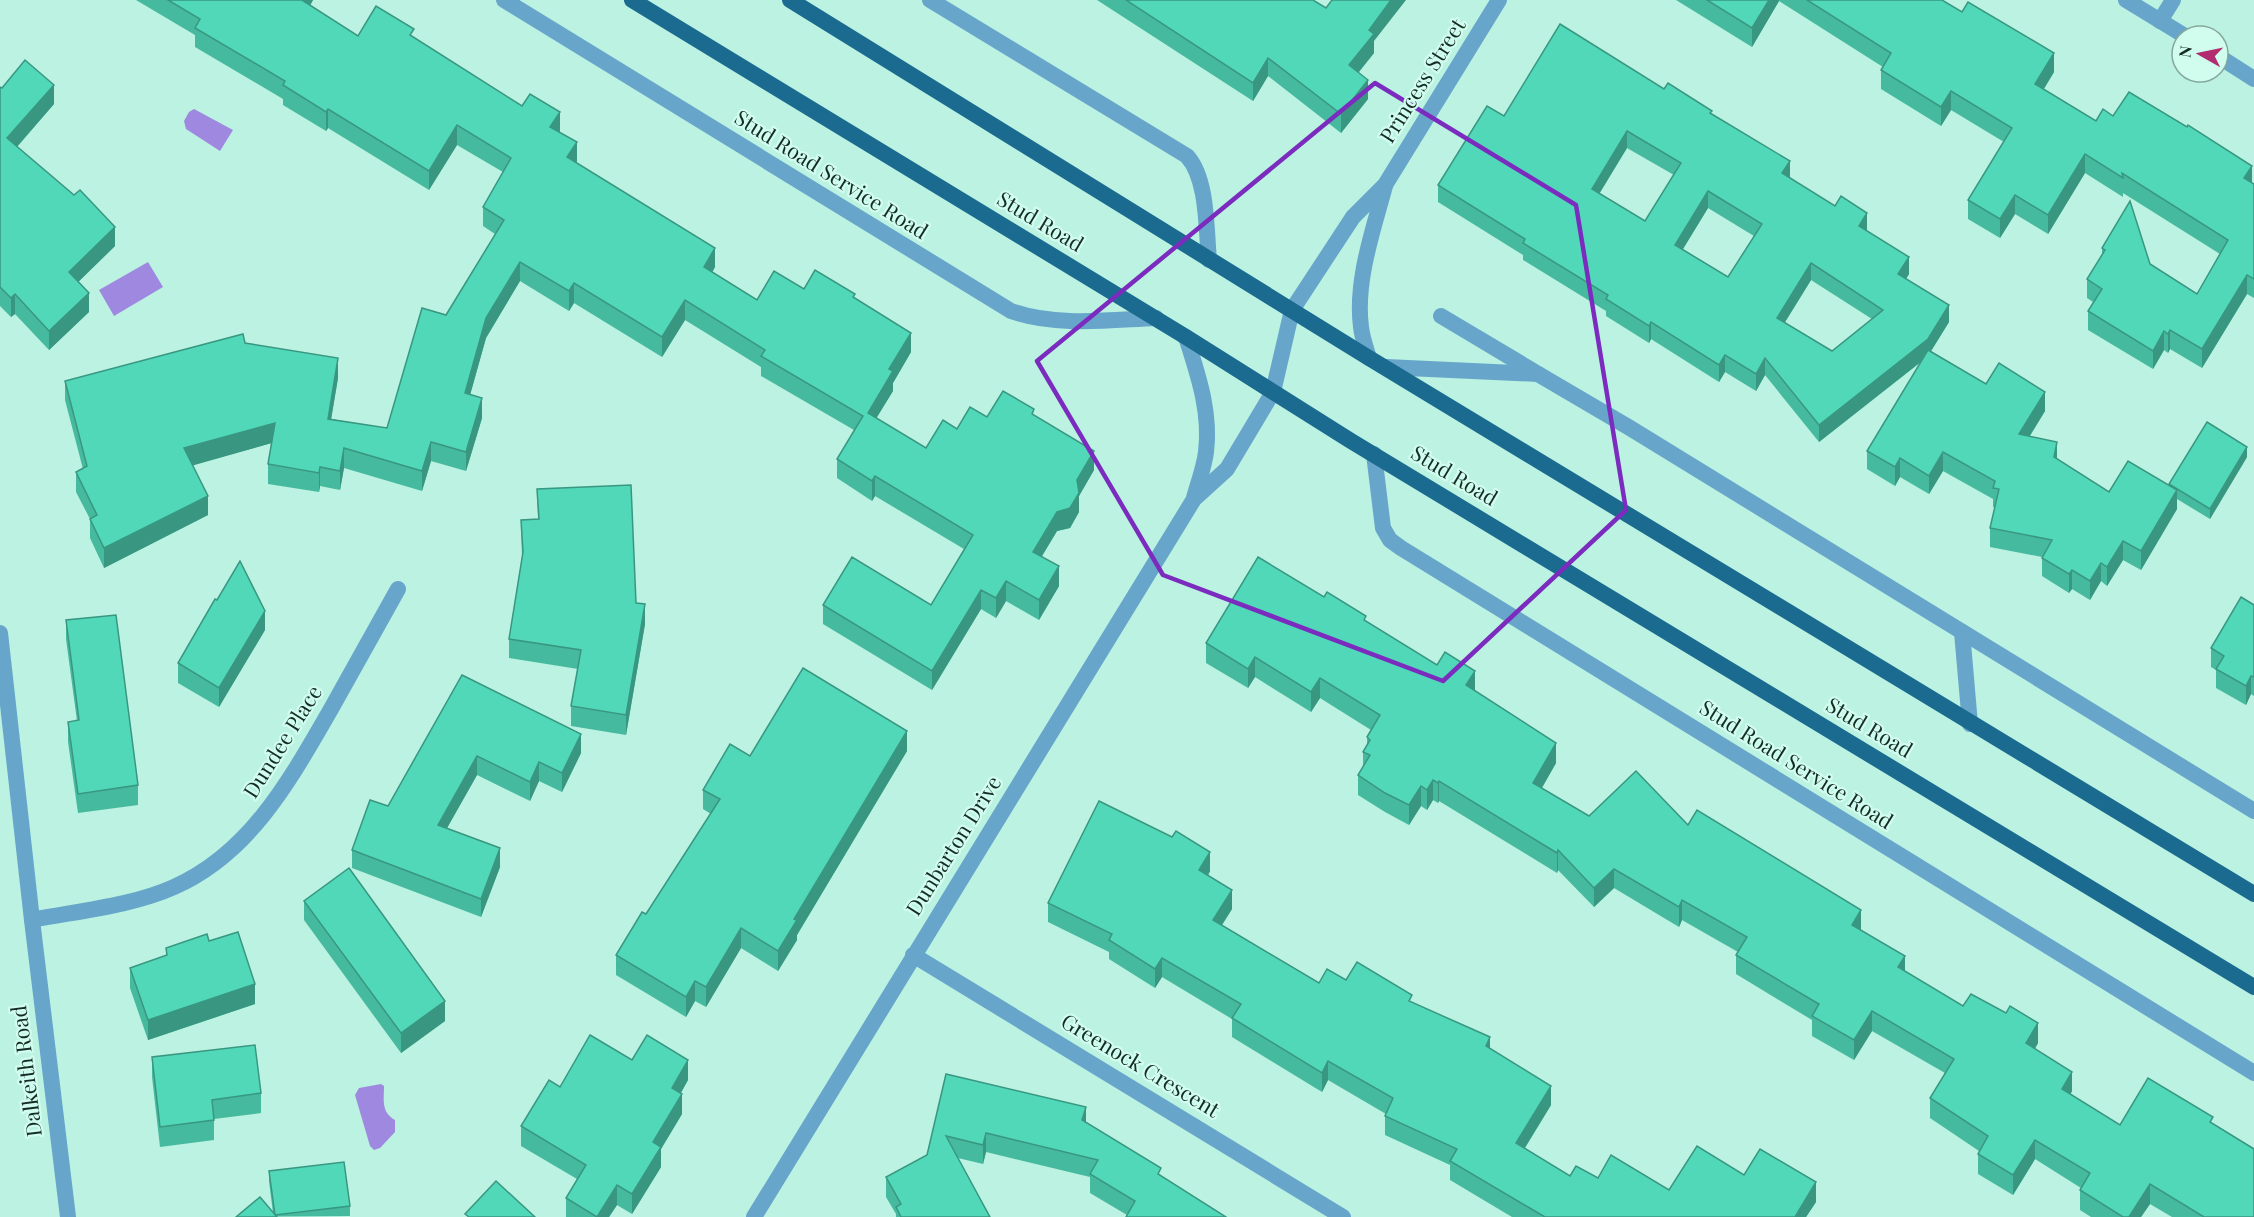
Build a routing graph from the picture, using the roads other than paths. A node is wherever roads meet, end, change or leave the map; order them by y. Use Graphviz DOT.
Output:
graph roads {
  1 [pos="504,0"];
  2 [pos="632,0"];
  3 [pos="790,0"];
  4 [pos="930,0"];
  5 [pos="1499,0"];
  6 [pos="2126,0"];
  7 [pos="2173,0"];
  8 [pos="2160,21"];
  9 [pos="2170,27"];
  10 [pos="2230,64"];
  11 [pos="2254,79"];
  12 [pos="1385,185"];
  13 [pos="1209,260"];
  14 [pos="1292,310"];
  15 [pos="1441,316"];
  16 [pos="1156,318"];
  17 [pos="1186,337"];
  18 [pos="1369,358"];
  19 [pos="1386,367"];
  20 [pos="1538,374"];
  21 [pos="1274,392"];
  22 [pos="1374,454"];
  23 [pos="1194,499"];
  24 [pos="398,589"];
  25 [pos="1962,632"];
  26 [pos="0,633"];
  27 [pos="1970,724"];
  28 [pos="2254,811"];
  29 [pos="2254,894"];
  30 [pos="32,920"];
  31 [pos="913,955"];
  32 [pos="2254,987"];
  33 [pos="2254,1073"];
  34 [pos="68,1217"];
  35 [pos="754,1217"];
  36 [pos="1344,1217"];
  1 -- 16 [label="street, Stud Road Service Road"];
  2 -- 16 [label="main road, Stud Road"];
  3 -- 13 [label="main road"];
  4 -- 13 [label="street"];
  5 -- 12 [label="street, Princess Street"];
  6 -- 8 [label="street"];
  7 -- 8 [label="street"];
  8 -- 9 [label="street"];
  10 -- 11 [label="street"];
  12 -- 14 [label="street, Princess Street"];
  12 -- 18 [label="street, Princess Street"];
  13 -- 14 [label="main road"];
  14 -- 18 [label="main road"];
  14 -- 21 [label="street, Dunbarton Drive"];
  15 -- 20 [label="street"];
  16 -- 17 [label="main road, Stud Road"];
  17 -- 21 [label="main road, Stud Road"];
  17 -- 23 [label="street, Dunbarton Drive"];
  18 -- 19 [label="main road"];
  19 -- 20 [label="street"];
  19 -- 27 [label="main road"];
  20 -- 25 [label="street"];
  21 -- 22 [label="main road, Stud Road"];
  21 -- 23 [label="street, Dunbarton Drive"];
  22 -- 32 [label="main road, Stud Road"];
  22 -- 33 [label="street, Stud Road Service Road"];
  23 -- 31 [label="street, Dunbarton Drive"];
  24 -- 30 [label="street, Dundee Place"];
  25 -- 27 [label="street"];
  25 -- 28 [label="street"];
  26 -- 30 [label="street, Dalkeith Road"];
  27 -- 29 [label="main road"];
  30 -- 34 [label="street, Dalkeith Road"];
  31 -- 35 [label="street, Dunbarton Drive"];
  31 -- 36 [label="street, Greenock Crescent"];
}
